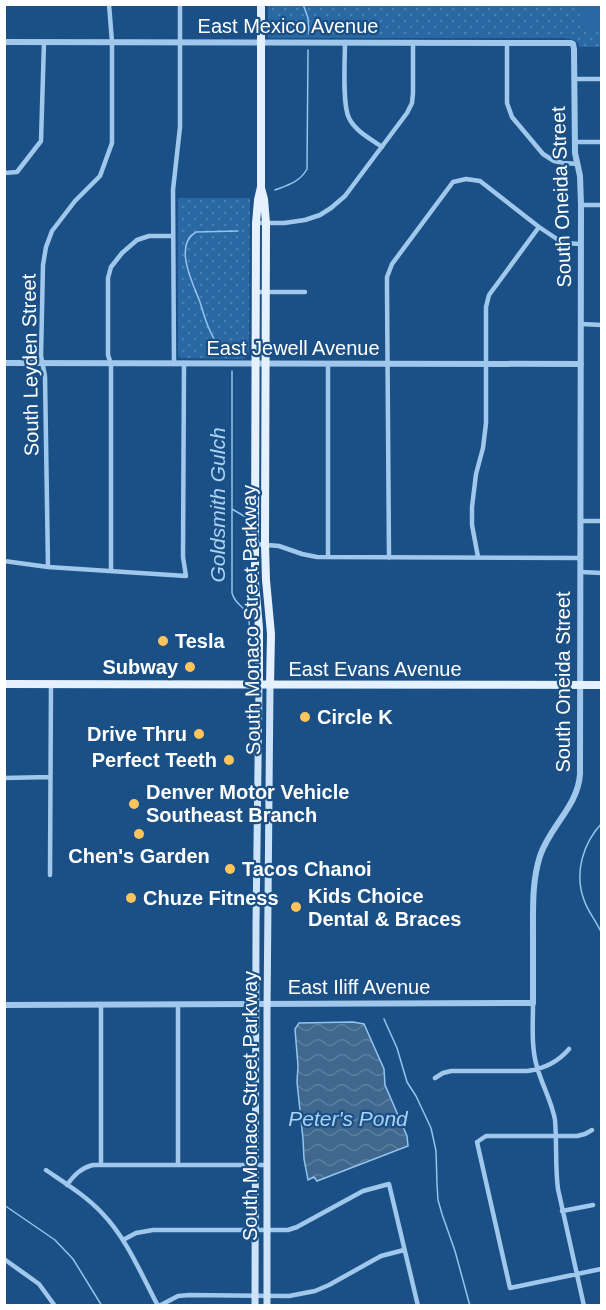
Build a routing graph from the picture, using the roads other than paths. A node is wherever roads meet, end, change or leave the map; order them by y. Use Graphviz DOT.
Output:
graph roads {
  1 [pos="110,4"];
  2 [pos="180,4"];
  3 [pos="261,4"];
  4 [pos="4,42"];
  5 [pos="44,42"];
  6 [pos="112,42"];
  7 [pos="180,42"];
  8 [pos="261,42"];
  9 [pos="345,42"];
  10 [pos="413,42"];
  11 [pos="507,42"];
  12 [pos="572,43"];
  13 [pos="602,79"];
  14 [pos="574,80"];
  15 [pos="575,142"];
  16 [pos="602,142"];
  17 [pos="382,147"];
  18 [pos="578,164"];
  19 [pos="4,173"];
  20 [pos="261,187"];
  21 [pos="581,205"];
  22 [pos="602,205"];
  23 [pos="256,223"];
  24 [pos="266,223"];
  25 [pos="539,228"];
  26 [pos="173,236"];
  27 [pos="580,244"];
  28 [pos="255,292"];
  29 [pos="266,292"];
  30 [pos="305,292"];
  31 [pos="581,324"];
  32 [pos="602,325"];
  33 [pos="4,363"];
  34 [pos="43,364"];
  35 [pos="111,364"];
  36 [pos="174,364"];
  37 [pos="184,364"];
  38 [pos="255,364"];
  39 [pos="266,364"];
  40 [pos="328,364"];
  41 [pos="388,364"];
  42 [pos="485,364"];
  43 [pos="581,364"];
  44 [pos="580,521"];
  45 [pos="602,521"];
  46 [pos="255,544"];
  47 [pos="266,544"];
  48 [pos="328,557"];
  49 [pos="478,557"];
  50 [pos="389,558"];
  51 [pos="581,558"];
  52 [pos="4,561"];
  53 [pos="48,567"];
  54 [pos="111,571"];
  55 [pos="580,572"];
  56 [pos="602,573"];
  57 [pos="4,684"];
  58 [pos="51,684"];
  59 [pos="259,685"];
  60 [pos="270,685"];
  61 [pos="602,685"];
  62 [pos="580,686"];
  63 [pos="50,777"];
  64 [pos="4,778"];
  65 [pos="50,874"];
  66 [pos="533,1003"];
  67 [pos="101,1004"];
  68 [pos="178,1004"];
  69 [pos="256,1004"];
  70 [pos="267,1004"];
  71 [pos="4,1005"];
  72 [pos="569,1049"];
  73 [pos="538,1070"];
  74 [pos="435,1078"];
  75 [pos="592,1130"];
  76 [pos="555,1137"];
  77 [pos="101,1165"];
  78 [pos="178,1165"];
  79 [pos="255,1165"];
  80 [pos="266,1165"];
  81 [pos="46,1170"];
  82 [pos="67,1185"];
  83 [pos="593,1205"];
  84 [pos="562,1211"];
  85 [pos="255,1230"];
  86 [pos="266,1230"];
  87 [pos="123,1239"];
  88 [pos="404,1250"];
  89 [pos="4,1260"];
  90 [pos="601,1269"];
  91 [pos="578,1273"];
  92 [pos="255,1295"];
  93 [pos="267,1295"];
  94 [pos="55,1305"];
  95 [pos="158,1305"];
  96 [pos="255,1305"];
  97 [pos="267,1305"];
  98 [pos="418,1305"];
  99 [pos="584,1305"];
  1 -- 6 [label="street, South Leyden Street"];
  2 -- 7 [label="street"];
  3 -- 8 [label="main road, South Monaco Street Parkway"];
  4 -- 5 [label="street, East Mexico Avenue"];
  5 -- 6 [label="street, East Mexico Avenue"];
  5 -- 19 [label="street"];
  6 -- 7 [label="street, East Mexico Avenue"];
  6 -- 34 [label="street, South Leyden Street"];
  7 -- 8 [label="street, East Mexico Avenue"];
  7 -- 26 [label="street"];
  8 -- 9 [label="street, East Mexico Avenue"];
  8 -- 20 [label="main road, South Monaco Street Parkway"];
  9 -- 10 [label="street, East Mexico Avenue"];
  9 -- 17 [label="street"];
  10 -- 11 [label="street, East Mexico Avenue"];
  10 -- 17 [label="street"];
  11 -- 12 [label="street, East Mexico Avenue"];
  11 -- 18 [label="street"];
  12 -- 14 [label="street, South Oneida Street"];
  13 -- 14 [label="street"];
  14 -- 15 [label="street, South Oneida Street"];
  15 -- 16 [label="street"];
  15 -- 18 [label="street, South Oneida Street"];
  17 -- 24 [label="street"];
  18 -- 21 [label="street, South Oneida Street"];
  20 -- 23 [label="main road, South Monaco Street Parkway"];
  20 -- 24 [label="main road, South Monaco Street Parkway"];
  21 -- 22 [label="street"];
  21 -- 27 [label="street, South Oneida Street"];
  23 -- 24 [label="street"];
  23 -- 28 [label="main road, South Monaco Street Parkway"];
  24 -- 29 [label="main road, South Monaco Street Parkway"];
  25 -- 27 [label="street"];
  25 -- 41 [label="street"];
  25 -- 42 [label="street"];
  26 -- 35 [label="street"];
  26 -- 36 [label="street"];
  27 -- 31 [label="street, South Oneida Street"];
  28 -- 29 [label="street"];
  28 -- 38 [label="main road, South Monaco Street Parkway"];
  29 -- 30 [label="street"];
  29 -- 39 [label="main road, South Monaco Street Parkway"];
  31 -- 32 [label="street"];
  31 -- 43 [label="street, South Oneida Street"];
  33 -- 34 [label="street, East Jewell Avenue"];
  34 -- 35 [label="street, East Jewell Avenue"];
  34 -- 53 [label="street, South Leyden Street"];
  35 -- 36 [label="street, East Jewell Avenue"];
  35 -- 54 [label="street"];
  36 -- 37 [label="street, East Jewell Avenue"];
  37 -- 38 [label="street, East Jewell Avenue"];
  37 -- 54 [label="street"];
  38 -- 39 [label="street, East Jewell Avenue"];
  38 -- 46 [label="main road, South Monaco Street Parkway"];
  39 -- 40 [label="street, East Jewell Avenue"];
  39 -- 47 [label="main road, South Monaco Street Parkway"];
  40 -- 41 [label="street, East Jewell Avenue"];
  40 -- 48 [label="street"];
  41 -- 42 [label="street, East Jewell Avenue"];
  41 -- 50 [label="street"];
  42 -- 43 [label="street, East Jewell Avenue"];
  42 -- 49 [label="street"];
  43 -- 44 [label="street, South Oneida Street"];
  44 -- 45 [label="street"];
  44 -- 51 [label="street, South Oneida Street"];
  46 -- 47 [label="street"];
  46 -- 59 [label="main road, South Monaco Street Parkway"];
  47 -- 48 [label="street"];
  47 -- 60 [label="main road, South Monaco Street Parkway"];
  48 -- 50 [label="street"];
  49 -- 50 [label="street"];
  49 -- 51 [label="street"];
  51 -- 55 [label="street, South Oneida Street"];
  52 -- 53 [label="street"];
  53 -- 54 [label="street"];
  55 -- 56 [label="street"];
  55 -- 62 [label="street, South Oneida Street"];
  57 -- 58 [label="main road, East Evans Avenue"];
  58 -- 59 [label="main road, East Evans Avenue"];
  58 -- 63 [label="street"];
  59 -- 60 [label="main road, East Evans Avenue"];
  59 -- 69 [label="main road, South Monaco Street Parkway"];
  60 -- 62 [label="main road, East Evans Avenue"];
  60 -- 70 [label="main road, South Monaco Street Parkway"];
  61 -- 62 [label="main road, East Evans Avenue"];
  62 -- 66 [label="street, South Oneida Street"];
  63 -- 64 [label="street"];
  63 -- 65 [label="street"];
  66 -- 70 [label="street, East Iliff Avenue"];
  66 -- 73 [label="street, South Oneida Street"];
  67 -- 68 [label="street, East Iliff Avenue"];
  67 -- 71 [label="street, East Iliff Avenue"];
  67 -- 77 [label="street"];
  68 -- 69 [label="street, East Iliff Avenue"];
  68 -- 78 [label="street"];
  69 -- 70 [label="street, East Iliff Avenue"];
  69 -- 79 [label="main road, South Monaco Street Parkway"];
  70 -- 80 [label="main road, South Monaco Street Parkway"];
  72 -- 73 [label="street"];
  73 -- 74 [label="street"];
  73 -- 76 [label="street, South Oneida Street"];
  75 -- 76 [label="street"];
  76 -- 84 [label="street, South Oneida Street"];
  76 -- 91 [label="street"];
  77 -- 78 [label="street"];
  77 -- 82 [label="street"];
  78 -- 79 [label="street"];
  79 -- 80 [label="street"];
  79 -- 85 [label="main road, South Monaco Street Parkway"];
  80 -- 86 [label="main road, South Monaco Street Parkway"];
  81 -- 82 [label="street"];
  82 -- 87 [label="street"];
  83 -- 84 [label="street"];
  84 -- 91 [label="street, South Oneida Street"];
  85 -- 86 [label="street"];
  85 -- 87 [label="street"];
  85 -- 92 [label="main road, South Monaco Street Parkway"];
  86 -- 88 [label="street"];
  86 -- 93 [label="main road, South Monaco Street Parkway"];
  87 -- 95 [label="street"];
  88 -- 93 [label="street"];
  88 -- 98 [label="street"];
  89 -- 94 [label="street"];
  90 -- 91 [label="street"];
  91 -- 99 [label="street, South Oneida Street"];
  92 -- 93 [label="street"];
  92 -- 95 [label="street"];
  92 -- 96 [label="main road, South Monaco Street Parkway"];
  93 -- 97 [label="main road, South Monaco Street Parkway"];
}
